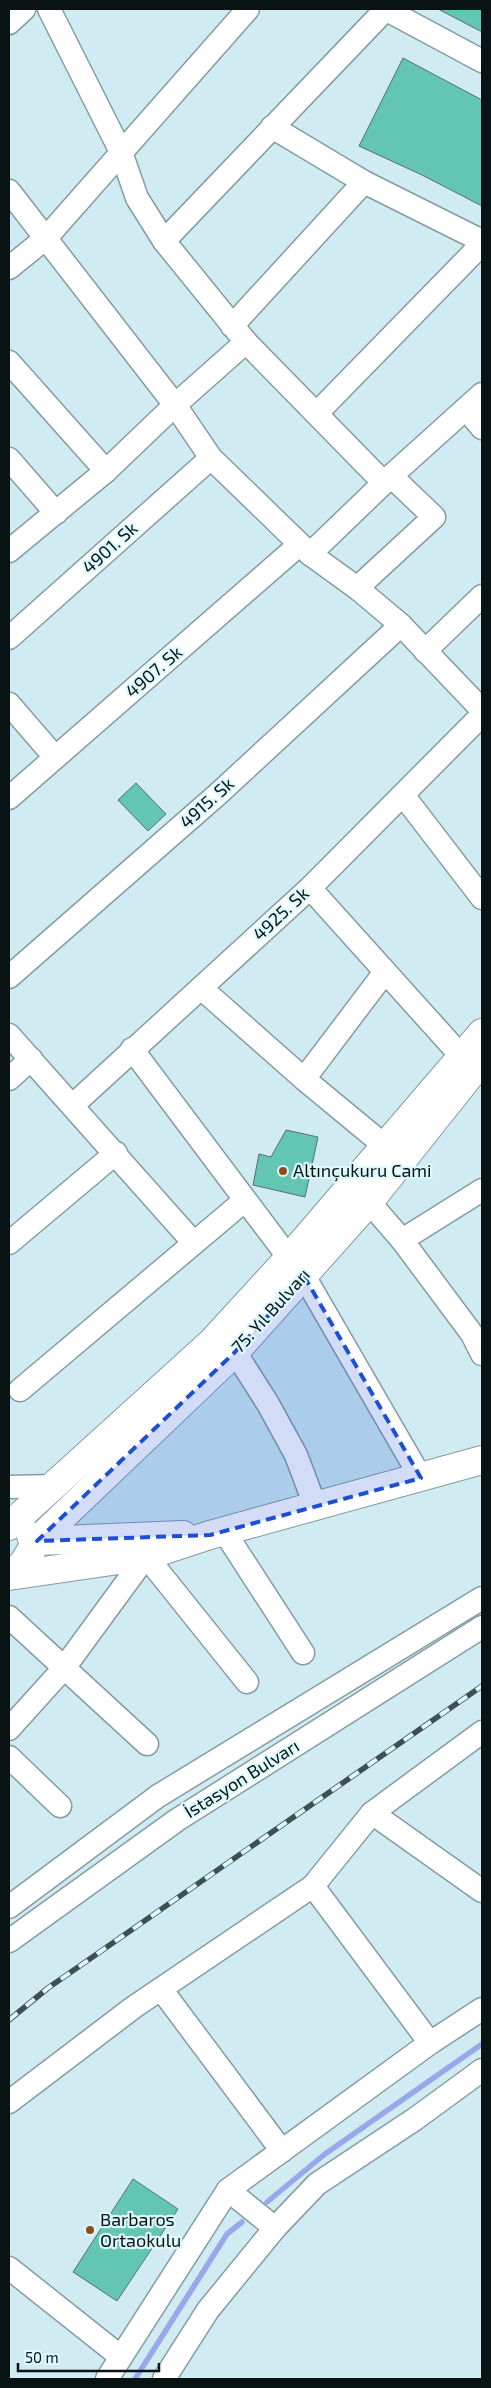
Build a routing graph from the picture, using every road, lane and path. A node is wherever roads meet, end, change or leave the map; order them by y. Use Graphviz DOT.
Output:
graph roads {
  1 [pos="24,9"];
  2 [pos="49,9"];
  3 [pos="248,9"];
  4 [pos="386,9"];
  5 [pos="9,23"];
  6 [pos="482,61"];
  7 [pos="272,127"];
  8 [pos="121,152"];
  9 [pos="364,182"];
  10 [pos="9,190"];
  11 [pos="46,238"];
  12 [pos="164,241"];
  13 [pos="482,242"];
  14 [pos="9,268"];
  15 [pos="239,334"];
  16 [pos="9,362"];
  17 [pos="482,394"];
  18 [pos="175,404"];
  19 [pos="466,409"];
  20 [pos="317,413"];
  21 [pos="482,428"];
  22 [pos="211,458"];
  23 [pos="9,459"];
  24 [pos="106,471"];
  25 [pos="388,480"];
  26 [pos="56,513"];
  27 [pos="305,550"];
  28 [pos="9,551"];
  29 [pos="358,588"];
  30 [pos="482,596"];
  31 [pos="401,624"];
  32 [pos="9,638"];
  33 [pos="425,651"];
  34 [pos="9,704"];
  35 [pos="482,710"];
  36 [pos="482,715"];
  37 [pos="54,756"];
  38 [pos="403,795"];
  39 [pos="9,798"];
  40 [pos="310,888"];
  41 [pos="482,898"];
  42 [pos="385,972"];
  43 [pos="9,977"];
  44 [pos="201,988"];
  45 [pos="482,1033"];
  46 [pos="9,1035"];
  47 [pos="132,1050"];
  48 [pos="31,1059"];
  49 [pos="472,1059"];
  50 [pos="9,1079"];
  51 [pos="304,1079"];
  52 [pos="72,1105"];
  53 [pos="385,1146"];
  54 [pos="116,1153"];
  55 [pos="482,1190"];
  56 [pos="244,1201"];
  57 [pos="369,1202"];
  58 [pos="402,1240"];
  59 [pos="193,1242"];
  60 [pos="9,1243"];
  61 [pos="296,1267"];
  62 [pos="477,1331"];
  63 [pos="235,1352"];
  64 [pos="482,1354"];
  65 [pos="20,1390"];
  66 [pos="482,1460"];
  67 [pos="421,1478"];
  68 [pos="56,1486"];
  69 [pos="9,1487"];
  70 [pos="316,1508"];
  71 [pos="9,1526"];
  72 [pos="217,1533"];
  73 [pos="37,1542"];
  74 [pos="146,1556"];
  75 [pos="10,1575"];
  76 [pos="482,1598"];
  77 [pos="9,1617"];
  78 [pos="482,1628"];
  79 [pos="303,1653"];
  80 [pos="64,1668"];
  81 [pos="247,1682"];
  82 [pos="9,1729"];
  83 [pos="482,1732"];
  84 [pos="147,1744"];
  85 [pos="9,1758"];
  86 [pos="60,1806"];
  87 [pos="372,1813"];
  88 [pos="313,1886"];
  89 [pos="482,1891"];
  90 [pos="9,1907"];
  91 [pos="9,1941"];
  92 [pos="161,1989"];
  93 [pos="482,2009"];
  94 [pos="430,2043"];
  95 [pos="482,2070"];
  96 [pos="9,2102"];
  97 [pos="282,2151"];
  98 [pos="228,2190"];
  99 [pos="275,2228"];
  100 [pos="12,2278"];
  101 [pos="121,2357"];
  102 [pos="107,2379"];
  103 [pos="164,2379"];
  1 -- 5 [label="street"];
  2 -- 8 [label="street"];
  3 -- 8 [label="street"];
  4 -- 6 [label="street"];
  4 -- 7 [label="street"];
  7 -- 9 [label="street"];
  7 -- 12 [label="street"];
  8 -- 11 [label="street"];
  8 -- 12 [label="street"];
  9 -- 13 [label="street"];
  9 -- 15 [label="street"];
  10 -- 11 [label="street"];
  11 -- 14 [label="street"];
  11 -- 18 [label="street"];
  12 -- 15 [label="street"];
  13 -- 20 [label="street"];
  15 -- 18 [label="street"];
  15 -- 20 [label="street"];
  16 -- 24 [label="street"];
  17 -- 19 [label="street, 4907. Sk"];
  18 -- 22 [label="street"];
  18 -- 24 [label="street"];
  19 -- 21 [label="street"];
  19 -- 25 [label="street, 4907. Sk"];
  20 -- 25 [label="street"];
  22 -- 27 [label="street"];
  22 -- 32 [label="street, 4901. Sk"];
  23 -- 26 [label="street"];
  24 -- 26 [label="street"];
  25 -- 27 [label="street, 4907. Sk"];
  25 -- 29 [label="street"];
  26 -- 28 [label="street"];
  27 -- 29 [label="street"];
  27 -- 37 [label="street, 4907. Sk"];
  29 -- 31 [label="street"];
  30 -- 33 [label="street"];
  31 -- 33 [label="street"];
  31 -- 43 [label="street, 4915. Sk"];
  33 -- 35 [label="street"];
  34 -- 37 [label="street"];
  36 -- 38 [label="street, 4925. Sk"];
  37 -- 39 [label="street, 4907. Sk"];
  38 -- 40 [label="street, 4925. Sk"];
  38 -- 41 [label="street"];
  40 -- 42 [label="street"];
  40 -- 44 [label="street, 4925. Sk"];
  42 -- 49 [label="street"];
  42 -- 51 [label="street"];
  44 -- 47 [label="street, 4925. Sk"];
  44 -- 51 [label="street"];
  45 -- 49 [label="main road, 75. Yıl Bulvarı"];
  46 -- 48 [label="street"];
  47 -- 52 [label="street, 4925. Sk"];
  47 -- 56 [label="street"];
  48 -- 50 [label="street"];
  48 -- 52 [label="street"];
  49 -- 53 [label="main road, 75. Yıl Bulvarı"];
  49 -- 57 [label="main road, 75. Yıl Bulvarı"];
  51 -- 53 [label="street"];
  52 -- 54 [label="street"];
  53 -- 61 [label="main road, 75. Yıl Bulvarı"];
  54 -- 59 [label="street"];
  54 -- 60 [label="street"];
  55 -- 58 [label="street"];
  56 -- 59 [label="street"];
  56 -- 61 [label="street"];
  57 -- 58 [label="street"];
  57 -- 61 [label="main road, 75. Yıl Bulvarı"];
  58 -- 62 [label="street"];
  59 -- 65 [label="street"];
  61 -- 63 [label="main road, 75. Yıl Bulvarı"];
  61 -- 67 [label="street"];
  61 -- 68 [label="main road"];
  62 -- 64 [label="street"];
  63 -- 70 [label="street"];
  63 -- 73 [label="main road, 75. Yıl Bulvarı"];
  66 -- 67 [label="main road"];
  67 -- 70 [label="main road"];
  68 -- 69 [label="street"];
  68 -- 71 [label="main road"];
  70 -- 72 [label="main road"];
  71 -- 73 [label="main road"];
  72 -- 73 [label="main road"];
  72 -- 74 [label="main road"];
  72 -- 79 [label="street"];
  73 -- 75 [label="main road, 75. Yıl Bulvarı"];
  74 -- 75 [label="main road"];
  74 -- 80 [label="street"];
  74 -- 81 [label="street"];
  76 -- 90 [label="street, İstasyon Bulvarı"];
  77 -- 80 [label="street"];
  78 -- 91 [label="street, İstasyon Bulvarı"];
  80 -- 82 [label="street"];
  80 -- 84 [label="street"];
  83 -- 87 [label="street"];
  85 -- 86 [label="street"];
  87 -- 88 [label="street"];
  87 -- 89 [label="street"];
  88 -- 92 [label="street"];
  88 -- 94 [label="street"];
  92 -- 96 [label="street"];
  92 -- 97 [label="street"];
  93 -- 94 [label="street"];
  94 -- 97 [label="street"];
  95 -- 99 [label="street"];
  97 -- 98 [label="street"];
  98 -- 99 [label="street"];
  98 -- 101 [label="street"];
  99 -- 103 [label="street"];
  100 -- 101 [label="street"];
  101 -- 102 [label="street"];
}
